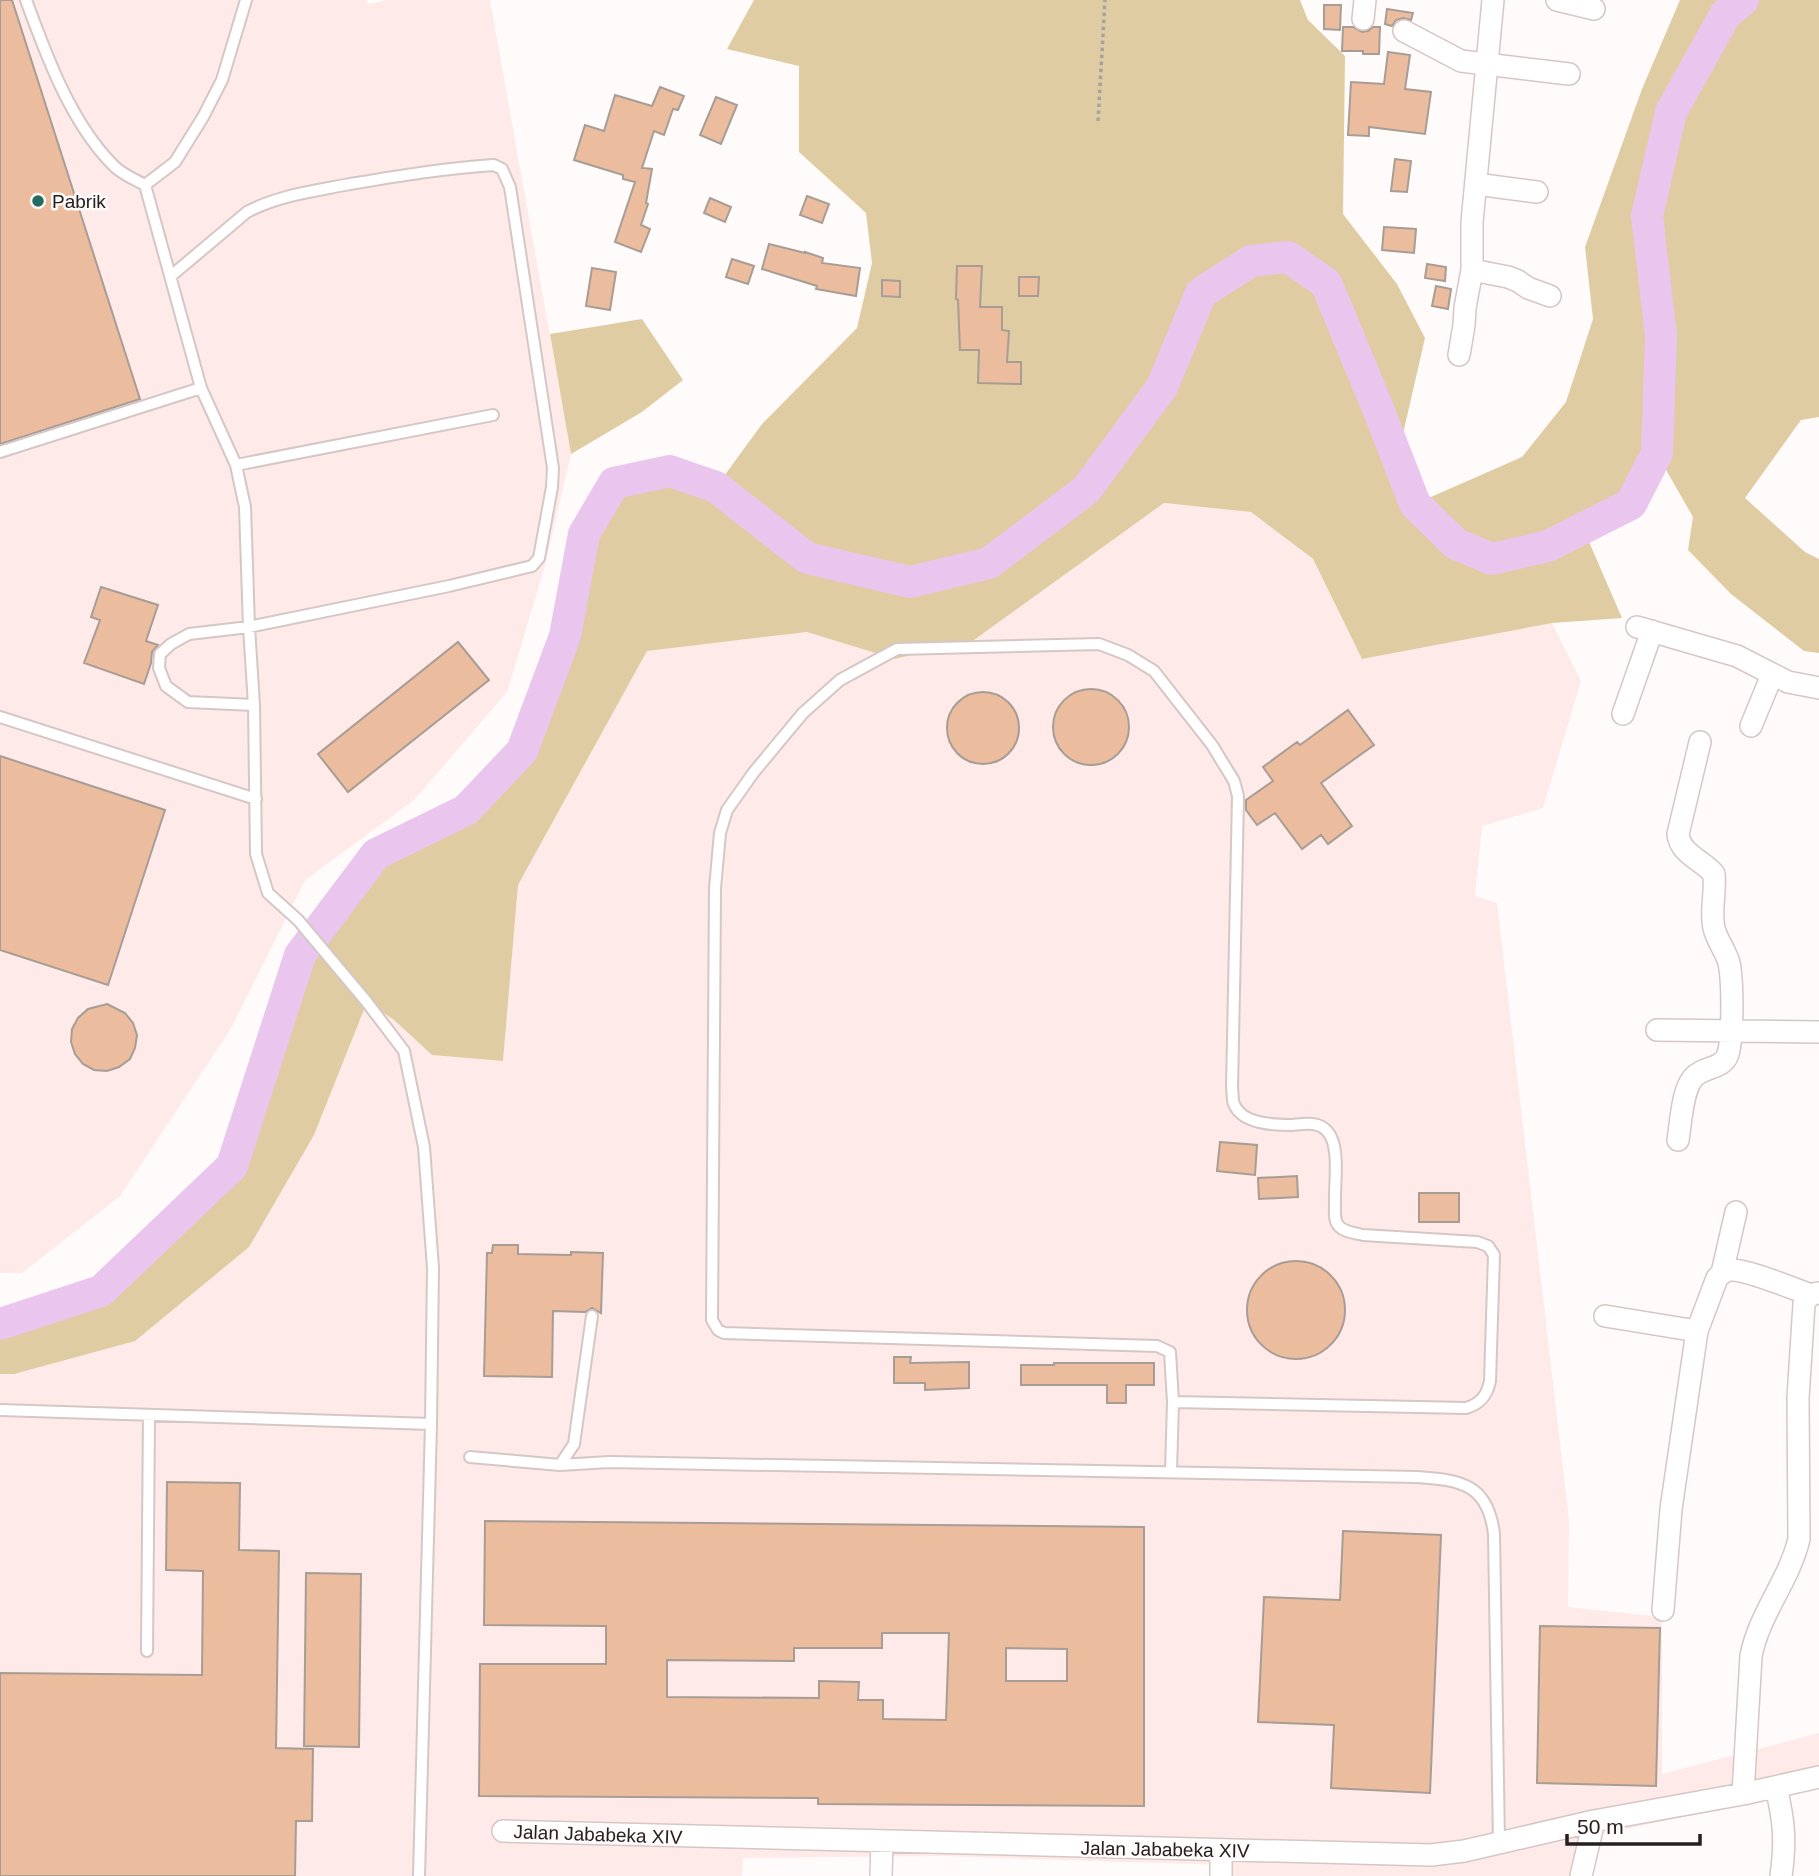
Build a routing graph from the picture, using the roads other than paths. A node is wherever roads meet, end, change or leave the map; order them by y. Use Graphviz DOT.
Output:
graph roads {
  1 [pos="26,0"];
  2 [pos="246,0"];
  3 [pos="1493,0"];
  4 [pos="1557,0"];
  5 [pos="1594,9"];
  6 [pos="1404,30"];
  7 [pos="1488,64"];
  8 [pos="1569,74"];
  9 [pos="1476,184"];
  10 [pos="145,185"];
  11 [pos="1537,192"];
  12 [pos="1472,270"];
  13 [pos="171,276"];
  14 [pos="1550,296"];
  15 [pos="1459,355"];
  16 [pos="201,388"];
  17 [pos="493,415"];
  18 [pos="0,452"];
  19 [pos="236,465"];
  20 [pos="249,627"];
  21 [pos="1772,675"];
  22 [pos="1819,688"];
  23 [pos="254,705"];
  24 [pos="1623,714"];
  25 [pos="0,717"];
  26 [pos="1751,726"];
  27 [pos="1700,742"];
  28 [pos="256,799"];
  29 [pos="1657,1030"];
  30 [pos="1731,1030"];
  31 [pos="1819,1032"];
  32 [pos="1678,1140"];
  33 [pos="1736,1212"];
  34 [pos="1722,1273"];
  35 [pos="1815,1294"];
  36 [pos="592,1316"];
  37 [pos="1605,1317"];
  38 [pos="1697,1331"];
  39 [pos="1173,1402"];
  40 [pos="0,1410"];
  41 [pos="149,1415"];
  42 [pos="431,1424"];
  43 [pos="470,1457"];
  44 [pos="560,1465"];
  45 [pos="1171,1472"];
  46 [pos="1663,1609"];
  47 [pos="147,1651"];
  48 [pos="1819,1777"];
  49 [pos="1776,1787"];
  50 [pos="1744,1794"];
  51 [pos="1594,1821"];
  52 [pos="503,1831"];
  53 [pos="882,1842"];
  54 [pos="1499,1842"];
  55 [pos="1221,1850"];
  56 [pos="419,1876"];
  57 [pos="880,1876"];
  58 [pos="1221,1876"];
  59 [pos="1581,1876"];
  60 [pos="1781,1876"];
  1 -- 10 [label="lane"];
  2 -- 10 [label="lane"];
  3 -- 7 [label="street"];
  4 -- 5 [label="street"];
  6 -- 7 [label="street"];
  7 -- 8 [label="street"];
  7 -- 9 [label="street"];
  9 -- 11 [label="street"];
  9 -- 12 [label="street"];
  10 -- 13 [label="lane"];
  12 -- 14 [label="street"];
  12 -- 15 [label="street"];
  13 -- 16 [label="lane"];
  13 -- 20 [label="lane"];
  16 -- 18 [label="lane"];
  16 -- 19 [label="lane"];
  17 -- 19 [label="lane"];
  19 -- 20 [label="lane"];
  20 -- 23 [label="lane"];
  20 -- 23 [label="lane"];
  21 -- 22 [label="street"];
  21 -- 24 [label="street"];
  21 -- 26 [label="street"];
  23 -- 28 [label="lane"];
  25 -- 28 [label="lane"];
  27 -- 30 [label="street"];
  28 -- 42 [label="lane"];
  29 -- 30 [label="street"];
  30 -- 31 [label="street"];
  30 -- 32 [label="street"];
  33 -- 34 [label="street"];
  34 -- 35 [label="street"];
  34 -- 38 [label="street"];
  35 -- 50 [label="street"];
  36 -- 44 [label="lane"];
  37 -- 38 [label="street"];
  38 -- 46 [label="street"];
  39 -- 39 [label="lane"];
  39 -- 45 [label="lane"];
  40 -- 41 [label="lane"];
  41 -- 42 [label="lane"];
  41 -- 47 [label="lane"];
  42 -- 56 [label="lane"];
  43 -- 44 [label="lane"];
  44 -- 45 [label="lane"];
  45 -- 54 [label="lane"];
  48 -- 49 [label="street, Jalan Jababeka XIV"];
  49 -- 50 [label="street, Jalan Jababeka XIV"];
  49 -- 60 [label="street"];
  50 -- 51 [label="street, Jalan Jababeka XIV"];
  51 -- 54 [label="street, Jalan Jababeka XIV"];
  51 -- 59 [label="street"];
  52 -- 53 [label="street, Jalan Jababeka XIV"];
  53 -- 55 [label="street, Jalan Jababeka XIV"];
  53 -- 57 [label="street"];
  54 -- 55 [label="street, Jalan Jababeka XIV"];
  55 -- 58 [label="street"];
}
